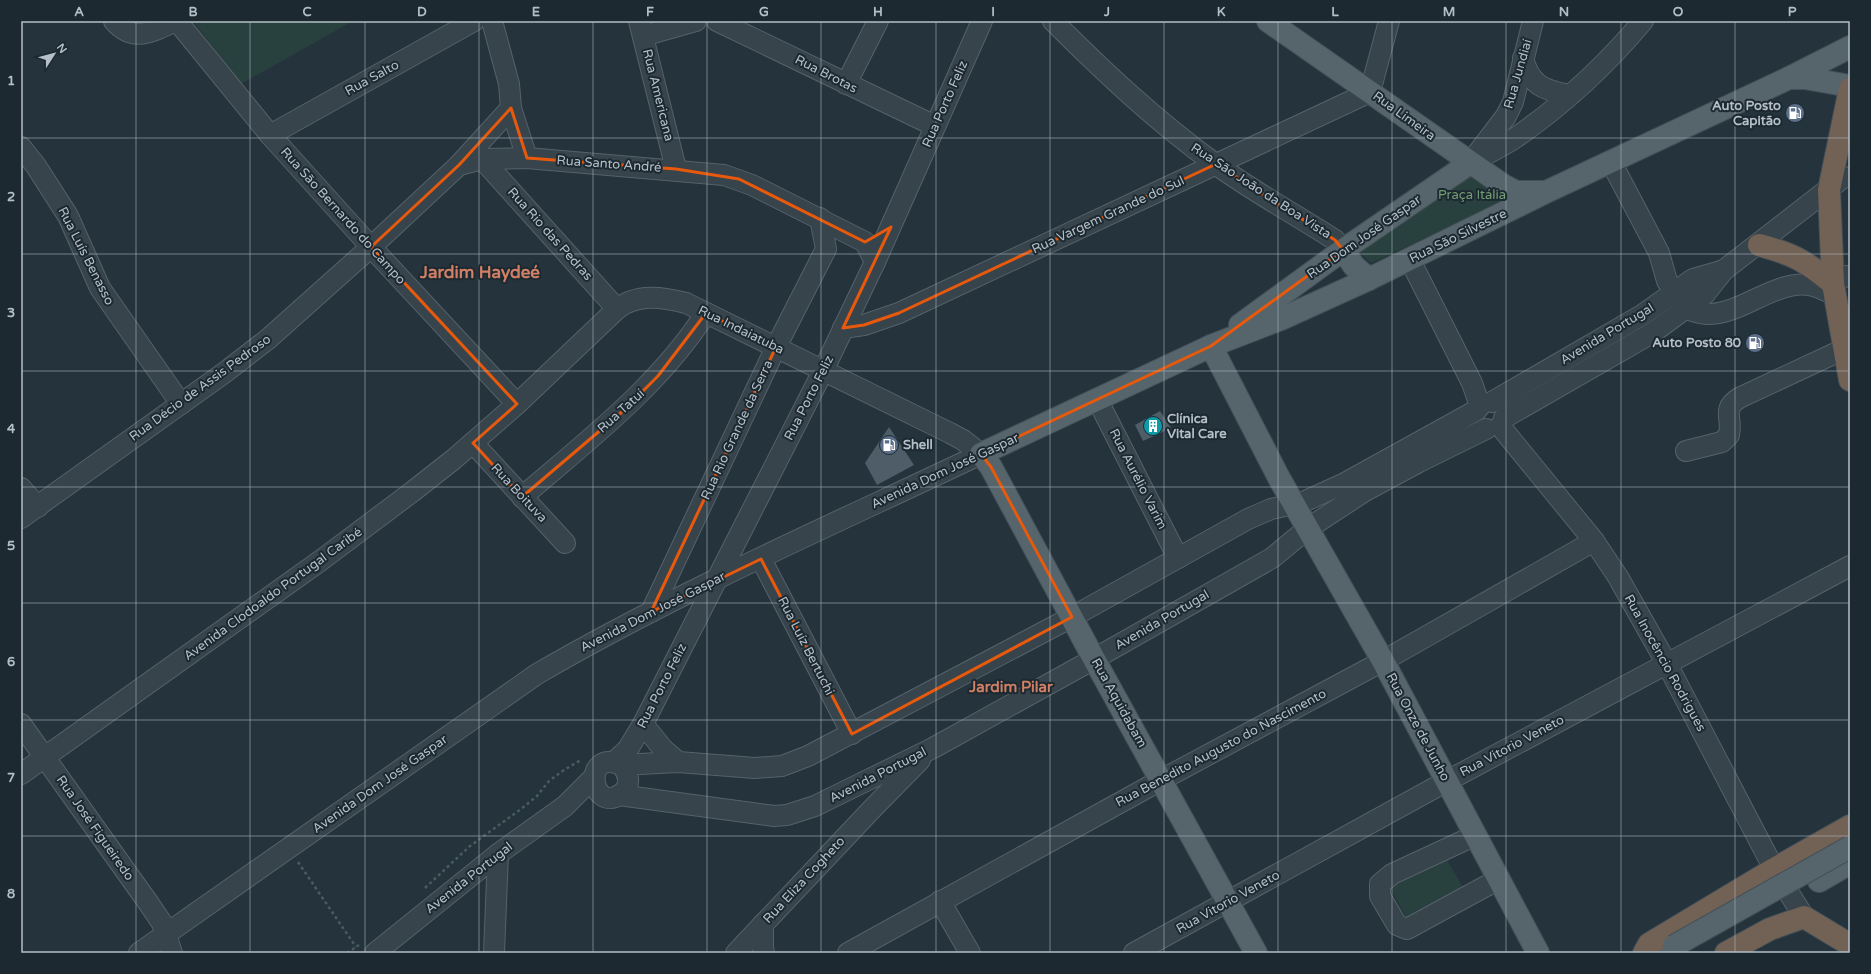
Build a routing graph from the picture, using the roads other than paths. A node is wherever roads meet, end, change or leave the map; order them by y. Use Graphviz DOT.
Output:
graph roads {
  1 [pos="114,21"];
  2 [pos="176,21"];
  3 [pos="474,21"];
  4 [pos="492,21"];
  5 [pos="696,21"];
  6 [pos="717,21"];
  7 [pos="878,21"];
  8 [pos="982,21"];
  9 [pos="1052,21"];
  10 [pos="1268,21"];
  11 [pos="1389,21"];
  12 [pos="1533,21"];
  13 [pos="1643,21"];
  14 [pos="641,28"];
  15 [pos="1850,47"];
  16 [pos="1523,58"];
  17 [pos="1789,78"];
  18 [pos="846,84"];
  19 [pos="1850,88"];
  20 [pos="1370,92"];
  21 [pos="1569,95"];
  22 [pos="511,108"];
  23 [pos="935,126"];
  24 [pos="270,135"];
  25 [pos="21,147"];
  26 [pos="1850,151"];
  27 [pos="527,158"];
  28 [pos="482,159"];
  29 [pos="1611,162"];
  30 [pos="1216,164"];
  31 [pos="1470,164"];
  32 [pos="459,165"];
  33 [pos="676,169"];
  34 [pos="1836,183"];
  35 [pos="1513,201"];
  36 [pos="820,218"];
  37 [pos="891,227"];
  38 [pos="861,240"];
  39 [pos="1759,245"];
  40 [pos="371,247"];
  41 [pos="826,250"];
  42 [pos="1343,250"];
  43 [pos="1659,253"];
  44 [pos="1410,260"];
  45 [pos="875,262"];
  46 [pos="1724,270"];
  47 [pos="1369,279"];
  48 [pos="1693,279"];
  49 [pos="1843,287"];
  50 [pos="1674,292"];
  51 [pos="1704,295"];
  52 [pos="617,309"];
  53 [pos="1686,309"];
  54 [pos="706,313"];
  55 [pos="843,328"];
  56 [pos="1211,346"];
  57 [pos="776,347"];
  58 [pos="1844,349"];
  59 [pos="823,370"];
  60 [pos="1850,380"];
  61 [pos="1097,399"];
  62 [pos="181,404"];
  63 [pos="517,404"];
  64 [pos="1484,405"];
  65 [pos="1497,424"];
  66 [pos="473,443"];
  67 [pos="1686,451"];
  68 [pos="981,454"];
  69 [pos="21,488"];
  70 [pos="522,497"];
  71 [pos="1294,505"];
  72 [pos="38,507"];
  73 [pos="21,518"];
  74 [pos="1307,529"];
  75 [pos="1594,541"];
  76 [pos="565,543"];
  77 [pos="1178,558"];
  78 [pos="761,559"];
  79 [pos="1850,566"];
  80 [pos="716,579"];
  81 [pos="651,612"];
  82 [pos="1072,617"];
  83 [pos="1094,659"];
  84 [pos="1383,661"];
  85 [pos="1668,664"];
  86 [pos="21,724"];
  87 [pos="643,724"];
  88 [pos="852,734"];
  89 [pos="933,748"];
  90 [pos="45,757"];
  91 [pos="678,762"];
  92 [pos="617,763"];
  93 [pos="21,774"];
  94 [pos="593,778"];
  95 [pos="868,780"];
  96 [pos="1161,780"];
  97 [pos="1448,781"];
  98 [pos="612,796"];
  99 [pos="565,806"];
  100 [pos="873,808"];
  101 [pos="1850,826"];
  102 [pos="1476,835"];
  103 [pos="1850,847"];
  104 [pos="498,854"];
  105 [pos="1850,864"];
  106 [pos="1774,869"];
  107 [pos="1850,870"];
  108 [pos="1499,879"];
  109 [pos="1819,881"];
  110 [pos="940,901"];
  111 [pos="1229,902"];
  112 [pos="1804,916"];
  113 [pos="763,924"];
  114 [pos="166,934"];
  115 [pos="1847,942"];
  116 [pos="364,948"];
  117 [pos="1676,951"];
  118 [pos="139,953"];
  119 [pos="172,953"];
  120 [pos="494,953"];
  121 [pos="736,953"];
  122 [pos="764,953"];
  123 [pos="848,953"];
  124 [pos="970,953"];
  125 [pos="1134,953"];
  126 [pos="1256,953"];
  127 [pos="1538,953"];
  128 [pos="1644,953"];
  129 [pos="1726,953"];
  1 -- 2 [label="street"];
  2 -- 24 [label="street, Rua São Bernardo do Campo"];
  3 -- 24 [label="street, Rua Salto"];
  4 -- 22 [label="street"];
  5 -- 14 [label="street"];
  6 -- 18 [label="street, Rua Brotas"];
  7 -- 18 [label="street"];
  8 -- 23 [label="street, Rua Porto Feliz"];
  9 -- 30 [label="street, Rua São João da Boa Vista"];
  10 -- 20 [label="main road, Rua Limeira"];
  11 -- 20 [label="street"];
  12 -- 16 [label="street, Rua Jundiaí"];
  13 -- 21 [label="street, Rua Dom José Gaspar"];
  14 -- 33 [label="street, Rua Americana"];
  15 -- 17 [label="main road, Rua São Silvestre"];
  16 -- 21 [label="street"];
  16 -- 31 [label="street, Rua Jundiaí"];
  17 -- 19 [label="main road, Rua São Silvestre"];
  17 -- 29 [label="main road, Rua São Silvestre"];
  18 -- 23 [label="street, Rua Brotas"];
  19 -- 34 [label="highway"];
  20 -- 30 [label="street, Rua Vargem Grande do Sul"];
  20 -- 31 [label="main road, Rua Limeira"];
  21 -- 31 [label="street, Rua Dom José Gaspar"];
  22 -- 27 [label="street"];
  22 -- 32 [label="street"];
  23 -- 37 [label="street, Rua Porto Feliz"];
  24 -- 40 [label="street, Rua São Bernardo do Campo"];
  25 -- 62 [label="street, Rua Luís Benasso"];
  26 -- 34 [label="highway"];
  27 -- 28 [label="street, Rua Santo André"];
  27 -- 33 [label="street, Rua Santo André"];
  28 -- 32 [label="street, Rua Santo André"];
  28 -- 52 [label="street, Rua Rio das Pedras"];
  29 -- 35 [label="main road, Rua São Silvestre"];
  29 -- 43 [label="street"];
  30 -- 42 [label="street, Rua São João da Boa Vista"];
  30 -- 55 [label="street, Rua Vargem Grande do Sul"];
  31 -- 35 [label="main road, Rua Limeira"];
  31 -- 42 [label="main road, Rua Dom José Gaspar"];
  32 -- 40 [label="street, Rua Santo André"];
  33 -- 36 [label="street, Rua Santo André"];
  34 -- 39 [label="street, Avenida Portugal"];
  34 -- 49 [label="highway"];
  35 -- 44 [label="main road, Rua São Silvestre"];
  36 -- 38 [label="street, Rua Santo André"];
  36 -- 41 [label="street"];
  37 -- 38 [label="street"];
  37 -- 45 [label="street, Rua Porto Feliz"];
  38 -- 41 [label="street"];
  38 -- 45 [label="street"];
  39 -- 46 [label="street, Avenida Portugal"];
  39 -- 49 [label="highway"];
  40 -- 62 [label="street, Rua Décio de Assis Pedroso"];
  40 -- 63 [label="street, Rua São Bernardo do Campo"];
  41 -- 57 [label="street, Rua Rio Grande da Serra"];
  42 -- 47 [label="main road"];
  42 -- 56 [label="main road, Rua Dom José Gaspar"];
  43 -- 48 [label="street"];
  43 -- 50 [label="street"];
  44 -- 47 [label="main road, Rua São Silvestre"];
  44 -- 64 [label="street"];
  45 -- 55 [label="street, Rua Porto Feliz"];
  46 -- 48 [label="street, Avenida Portugal"];
  46 -- 51 [label="street, Avenida Portugal"];
  47 -- 56 [label="main road, Rua São Silvestre"];
  48 -- 50 [label="street, Avenida Portugal"];
  48 -- 51 [label="street"];
  49 -- 53 [label="street"];
  49 -- 58 [label="highway"];
  50 -- 53 [label="street"];
  50 -- 64 [label="street, Avenida Portugal"];
  51 -- 53 [label="street, Avenida Portugal"];
  52 -- 54 [label="street, Rua Indaiatuba"];
  52 -- 63 [label="street, Rua Indaiatuba"];
  53 -- 65 [label="street, Avenida Portugal"];
  54 -- 57 [label="street, Rua Indaiatuba"];
  54 -- 70 [label="street, Rua Tatuí"];
  55 -- 59 [label="street, Rua Porto Feliz"];
  56 -- 61 [label="main road, Avenida Dom José Gaspar"];
  56 -- 71 [label="main road, Rua Onze de Junho"];
  57 -- 59 [label="street, Rua Indaiatuba"];
  57 -- 81 [label="street, Rua Rio Grande da Serra"];
  58 -- 60 [label="highway"];
  58 -- 67 [label="street"];
  59 -- 68 [label="street, Rua Indaiatuba"];
  59 -- 80 [label="street, Rua Porto Feliz"];
  61 -- 68 [label="main road, Avenida Dom José Gaspar"];
  61 -- 77 [label="street, Rua Aurélio Varim"];
  62 -- 72 [label="street, Rua Décio de Assis Pedroso"];
  63 -- 66 [label="street, Avenida Clodoaldo Portugal Caribé"];
  64 -- 65 [label="street, Rua Inocêncio Rodrigues"];
  64 -- 71 [label="street, Avenida Portugal"];
  65 -- 74 [label="street, Avenida Portugal"];
  65 -- 75 [label="street, Rua Inocêncio Rodrigues"];
  66 -- 70 [label="street, Rua Boituva"];
  66 -- 90 [label="street, Avenida Clodoaldo Portugal Caribé"];
  68 -- 78 [label="street, Avenida Dom José Gaspar"];
  68 -- 82 [label="main road, Rua Aquidabam"];
  69 -- 72 [label="street"];
  70 -- 76 [label="street, Rua Boituva"];
  71 -- 74 [label="main road, Rua Onze de Junho"];
  71 -- 77 [label="street, Avenida Portugal"];
  72 -- 73 [label="street, Rua Décio de Assis Pedroso"];
  74 -- 83 [label="street, Avenida Portugal"];
  74 -- 84 [label="main road, Rua Onze de Junho"];
  75 -- 84 [label="street, Rua Benedito Augusto do Nascimento"];
  75 -- 85 [label="street, Rua Inocêncio Rodrigues"];
  77 -- 82 [label="street, Avenida Portugal"];
  78 -- 80 [label="street, Avenida Dom José Gaspar"];
  78 -- 88 [label="street, Rua Luíz Bertuchi"];
  79 -- 85 [label="street, Rua Vitorio Veneto"];
  80 -- 81 [label="street, Avenida Dom José Gaspar"];
  80 -- 87 [label="street, Rua Porto Feliz"];
  81 -- 114 [label="street, Avenida Dom José Gaspar"];
  82 -- 83 [label="main road, Rua Aquidabam"];
  82 -- 88 [label="street, Avenida Portugal"];
  83 -- 89 [label="street, Avenida Portugal"];
  83 -- 96 [label="main road, Rua Aquidabam"];
  84 -- 96 [label="street, Rua Benedito Augusto do Nascimento"];
  84 -- 97 [label="main road, Rua Onze de Junho"];
  85 -- 97 [label="street, Rua Vitorio Veneto"];
  85 -- 106 [label="street, Rua Inocêncio Rodrigues"];
  86 -- 90 [label="street, Rua José Figueiredo"];
  87 -- 91 [label="street"];
  87 -- 92 [label="street, Rua Porto Feliz"];
  88 -- 91 [label="street, Avenida Portugal"];
  89 -- 95 [label="street, Avenida Portugal"];
  89 -- 100 [label="street, Rua Eliza Cogheto"];
  90 -- 93 [label="street, Avenida Clodoaldo Portugal Caribé"];
  90 -- 114 [label="street, Rua José Figueiredo"];
  91 -- 92 [label="street, Avenida Portugal"];
  92 -- 94 [label="street"];
  92 -- 98 [label="street"];
  94 -- 98 [label="street"];
  94 -- 99 [label="street, Avenida Portugal"];
  95 -- 98 [label="street, Avenida Portugal"];
  95 -- 100 [label="street"];
  96 -- 110 [label="street, Rua Benedito Augusto do Nascimento"];
  96 -- 111 [label="main road, Rua Aquidabam"];
  97 -- 102 [label="main road, Rua Onze de Junho"];
  97 -- 111 [label="street, Rua Vitorio Veneto"];
  98 -- 99 [label="street, Avenida Portugal"];
  99 -- 104 [label="street, Avenida Portugal"];
  100 -- 113 [label="street, Rua Eliza Cogheto"];
  101 -- 106 [label="highway"];
  102 -- 108 [label="main road, Rua Onze de Junho"];
  102 -- 108 [label="street"];
  103 -- 117 [label="main road, bridge"];
  104 -- 116 [label="street, Avenida Portugal"];
  104 -- 120 [label="street"];
  105 -- 109 [label="main road"];
  106 -- 112 [label="street, Rua Inocêncio Rodrigues"];
  106 -- 128 [label="highway"];
  107 -- 109 [label="main road"];
  108 -- 127 [label="main road, Rua Onze de Junho"];
  109 -- 117 [label="main road"];
  110 -- 123 [label="street, Rua Benedito Augusto do Nascimento"];
  110 -- 124 [label="street"];
  111 -- 125 [label="street, Rua Vitorio Veneto"];
  111 -- 126 [label="main road, Rua Aquidabam"];
  112 -- 115 [label="highway"];
  112 -- 129 [label="highway"];
  113 -- 121 [label="street, Rua Eliza Cogheto"];
  113 -- 122 [label="street"];
  114 -- 118 [label="street, Avenida Dom José Gaspar"];
  114 -- 119 [label="street, Rua José Figueiredo"];
}
